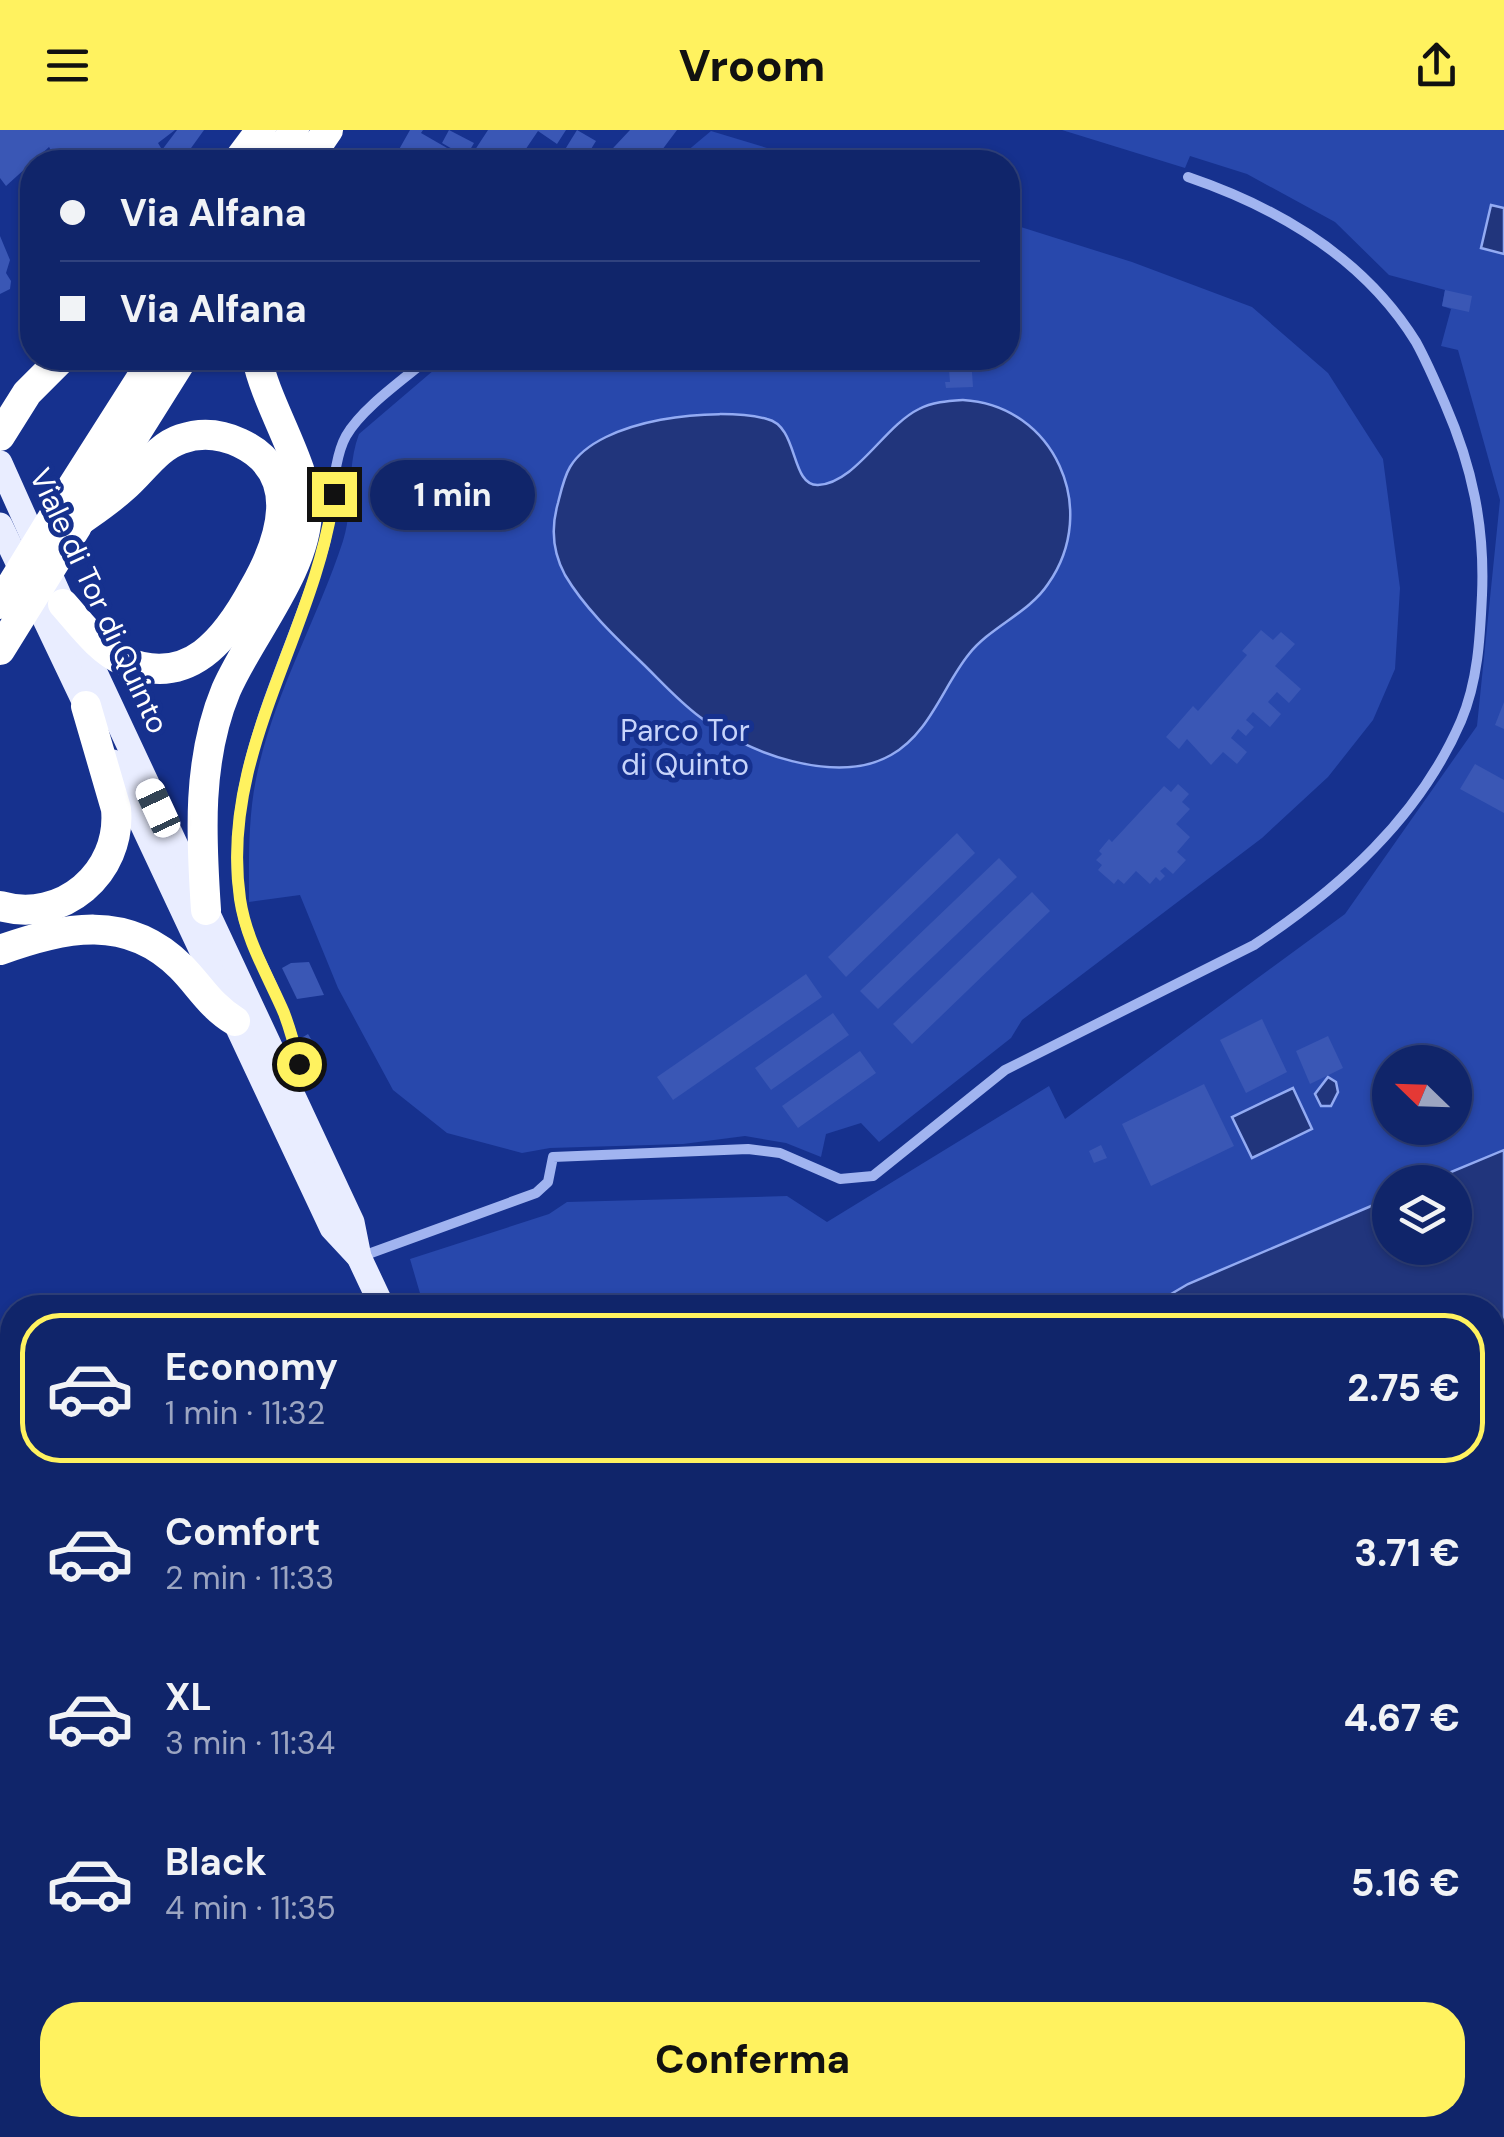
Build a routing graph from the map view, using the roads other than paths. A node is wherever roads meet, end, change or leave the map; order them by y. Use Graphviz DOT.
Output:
graph roads {
  1 [pos="1188,178"];
  2 [pos="46,370"];
  3 [pos="148,370"];
  4 [pos="175,370"];
  5 [pos="259,370"];
  6 [pos="415,370"];
  7 [pos="14,394"];
  8 [pos="0,436"];
  9 [pos="0,462"];
  10 [pos="74,516"];
  11 [pos="0,525"];
  12 [pos="0,604"];
  13 [pos="63,604"];
  14 [pos="0,650"];
  15 [pos="86,706"];
  16 [pos="0,906"];
  17 [pos="206,910"];
  18 [pos="0,950"];
  19 [pos="278,1000"];
  20 [pos="249,1026"];
  21 [pos="291,1088"];
  22 [pos="359,1258"];
  23 [pos="377,1295"];
  1 -- 22 [label="street"];
  2 -- 7 [label="highway"];
  3 -- 10 [label="highway"];
  4 -- 10 [label="highway"];
  5 -- 17 [label="highway"];
  6 -- 19 [label="street"];
  7 -- 8 [label="highway"];
  9 -- 13 [label="main road, Viale di Tor di Quinto"];
  10 -- 12 [label="highway, bridge"];
  10 -- 13 [label="highway"];
  10 -- 14 [label="highway, bridge"];
  11 -- 15 [label="main road, Viale di Tor di Quinto"];
  13 -- 17 [label="main road, Viale di Tor di Quinto"];
  15 -- 16 [label="highway"];
  15 -- 20 [label="main road, Viale di Tor di Quinto"];
  17 -- 20 [label="main road, Viale di Tor di Quinto"];
  18 -- 20 [label="highway"];
  19 -- 20 [label="street"];
  19 -- 21 [label="street"];
  20 -- 21 [label="main road, Viale di Tor di Quinto"];
  20 -- 22 [label="main road, Viale di Tor di Quinto"];
  21 -- 22 [label="main road, Viale di Tor di Quinto"];
  22 -- 23 [label="main road, Viale di Tor di Quinto"];
}
